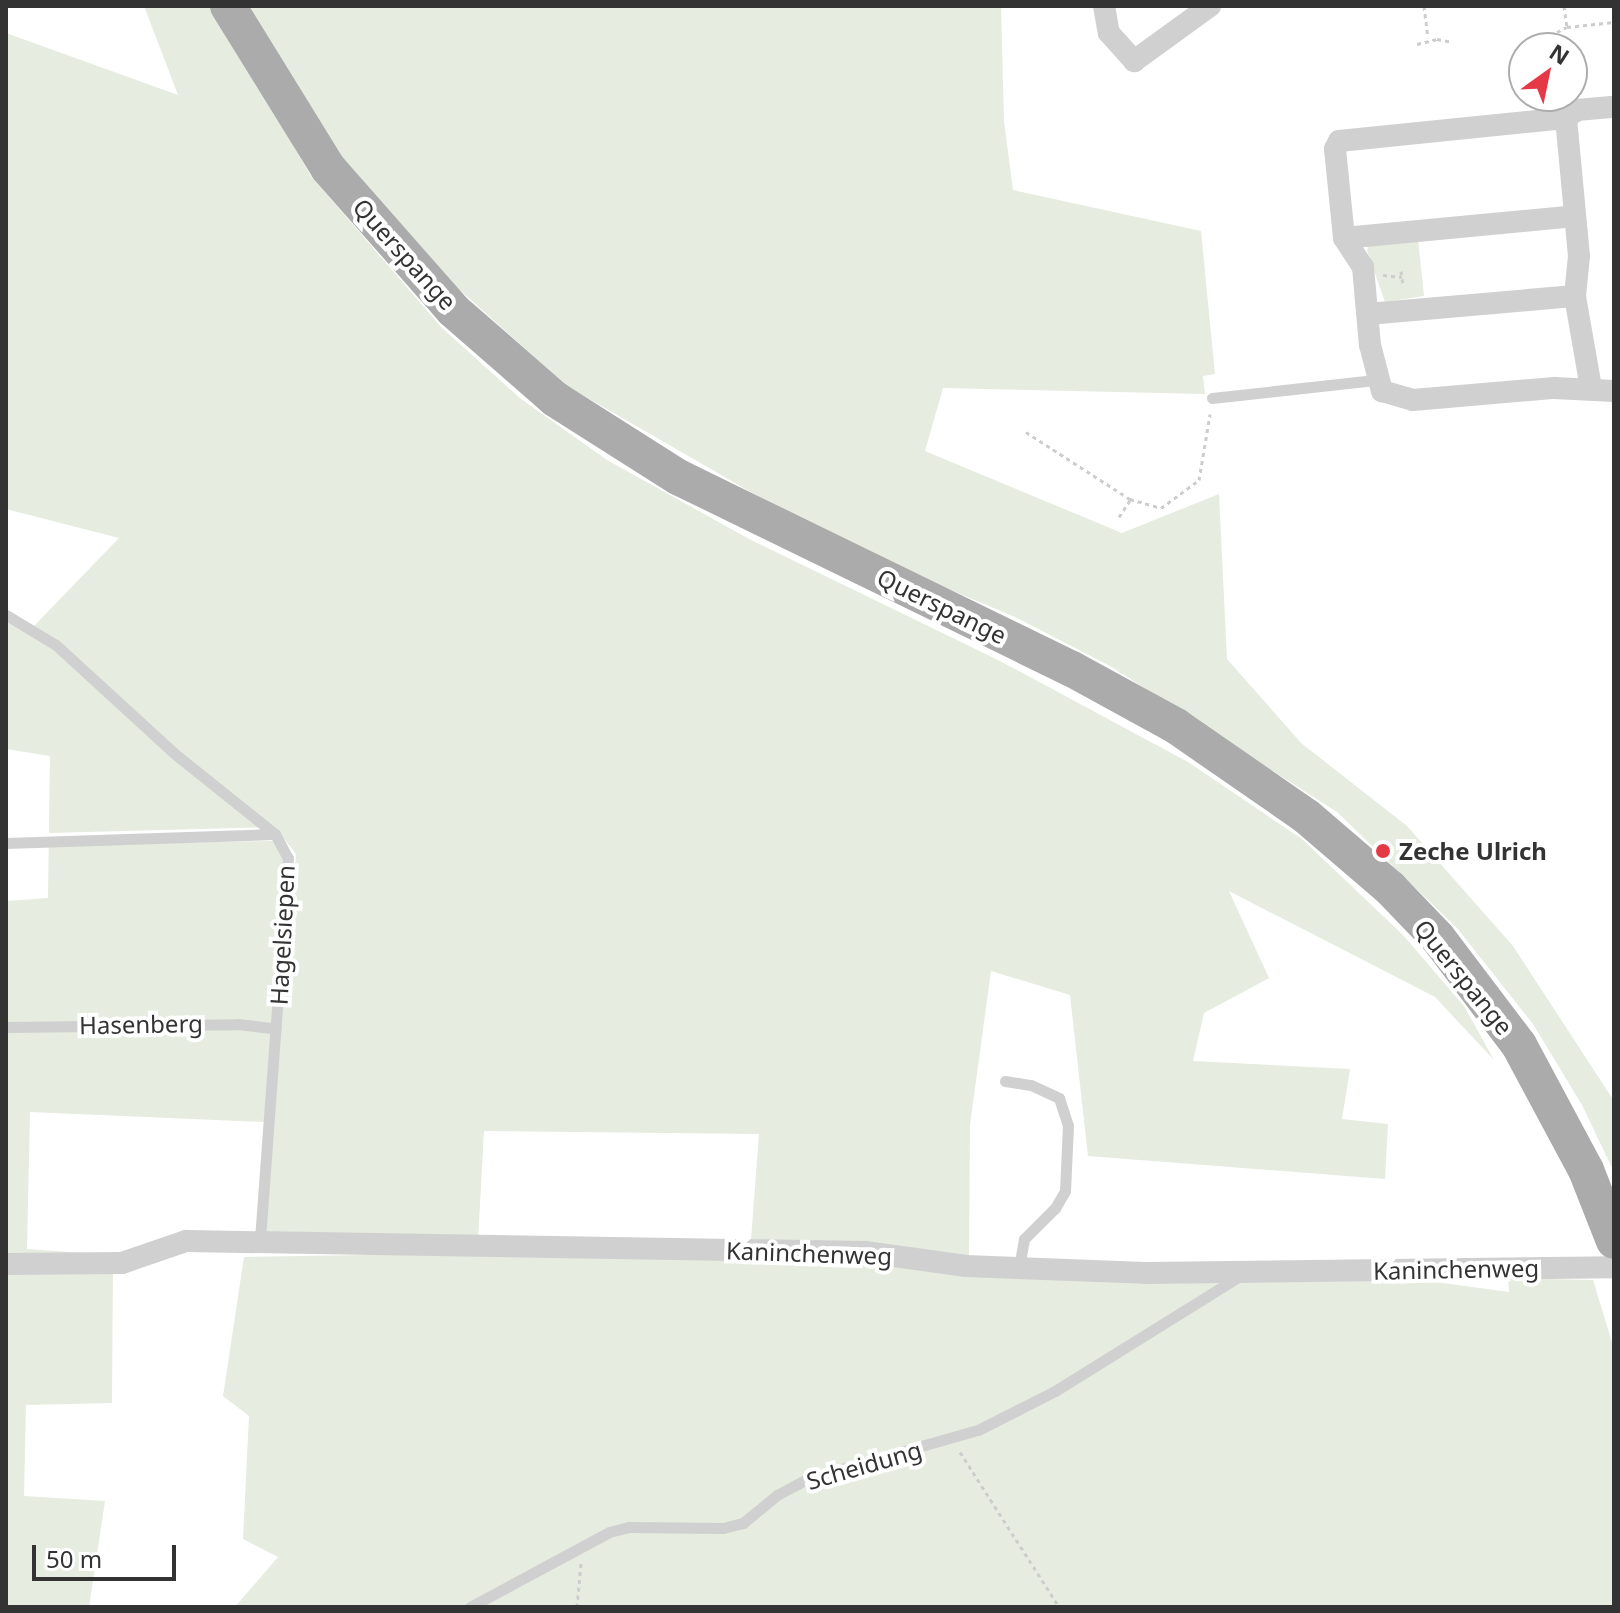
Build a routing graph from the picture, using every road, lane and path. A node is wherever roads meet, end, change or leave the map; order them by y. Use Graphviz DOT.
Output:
graph roads {
  1 [pos="228,6"];
  2 [pos="1104,6"];
  3 [pos="1210,6"];
  4 [pos="1424,6"];
  5 [pos="1564,6"];
  6 [pos="1614,22"];
  7 [pos="1567,27"];
  8 [pos="1557,32"];
  9 [pos="1428,40"];
  10 [pos="1453,42"];
  11 [pos="1417,44"];
  12 [pos="1614,107"];
  13 [pos="1566,118"];
  14 [pos="1575,216"];
  15 [pos="1344,238"];
  16 [pos="1401,271"];
  17 [pos="1403,285"];
  18 [pos="1575,296"];
  19 [pos="1368,314"];
  20 [pos="1375,380"];
  21 [pos="1591,388"];
  22 [pos="1614,391"];
  23 [pos="1212,398"];
  24 [pos="1026,432"];
  25 [pos="1130,499"];
  26 [pos="1119,517"];
  27 [pos="6,615"];
  28 [pos="275,834"];
  29 [pos="6,843"];
  30 [pos="6,1027"];
  31 [pos="276,1029"];
  32 [pos="1005,1081"];
  33 [pos="1605,1202"];
  34 [pos="1614,1241"];
  35 [pos="260,1242"];
  36 [pos="6,1264"];
  37 [pos="1614,1267"];
  38 [pos="1019,1268"];
  39 [pos="1245,1272"];
  40 [pos="951,1439"];
  41 [pos="583,1547"];
  42 [pos="470,1607"];
  43 [pos="577,1607"];
  44 [pos="1059,1607"];
  1 -- 33 [label="main road, Querspange"];
  2 -- 3 [label="street"];
  4 -- 9 [label="path"];
  5 -- 7 [label="path"];
  6 -- 7 [label="path"];
  7 -- 8 [label="path"];
  9 -- 10 [label="path"];
  9 -- 11 [label="path"];
  12 -- 13 [label="street"];
  13 -- 14 [label="street"];
  13 -- 15 [label="street"];
  14 -- 15 [label="street"];
  14 -- 18 [label="street"];
  15 -- 19 [label="street"];
  16 -- 17 [label="path"];
  18 -- 19 [label="street"];
  18 -- 21 [label="street"];
  19 -- 20 [label="street"];
  20 -- 21 [label="street"];
  20 -- 23 [label="lane"];
  21 -- 22 [label="street"];
  23 -- 25 [label="path"];
  24 -- 25 [label="path"];
  25 -- 26 [label="path"];
  27 -- 28 [label="lane, Hagelsiepen"];
  28 -- 29 [label="lane"];
  28 -- 31 [label="lane, Hagelsiepen"];
  30 -- 31 [label="lane, Hasenberg"];
  31 -- 35 [label="lane, Hagelsiepen"];
  32 -- 38 [label="lane"];
  33 -- 34 [label="main road, Querspange"];
  35 -- 36 [label="street, Kaninchenweg"];
  35 -- 38 [label="street, Kaninchenweg"];
  37 -- 39 [label="street, Kaninchenweg"];
  38 -- 39 [label="street, Kaninchenweg"];
  39 -- 40 [label="lane, Scheidung"];
  40 -- 41 [label="lane, Scheidung"];
  40 -- 44 [label="path"];
  41 -- 42 [label="lane, Scheidung"];
  41 -- 43 [label="path"];
}
